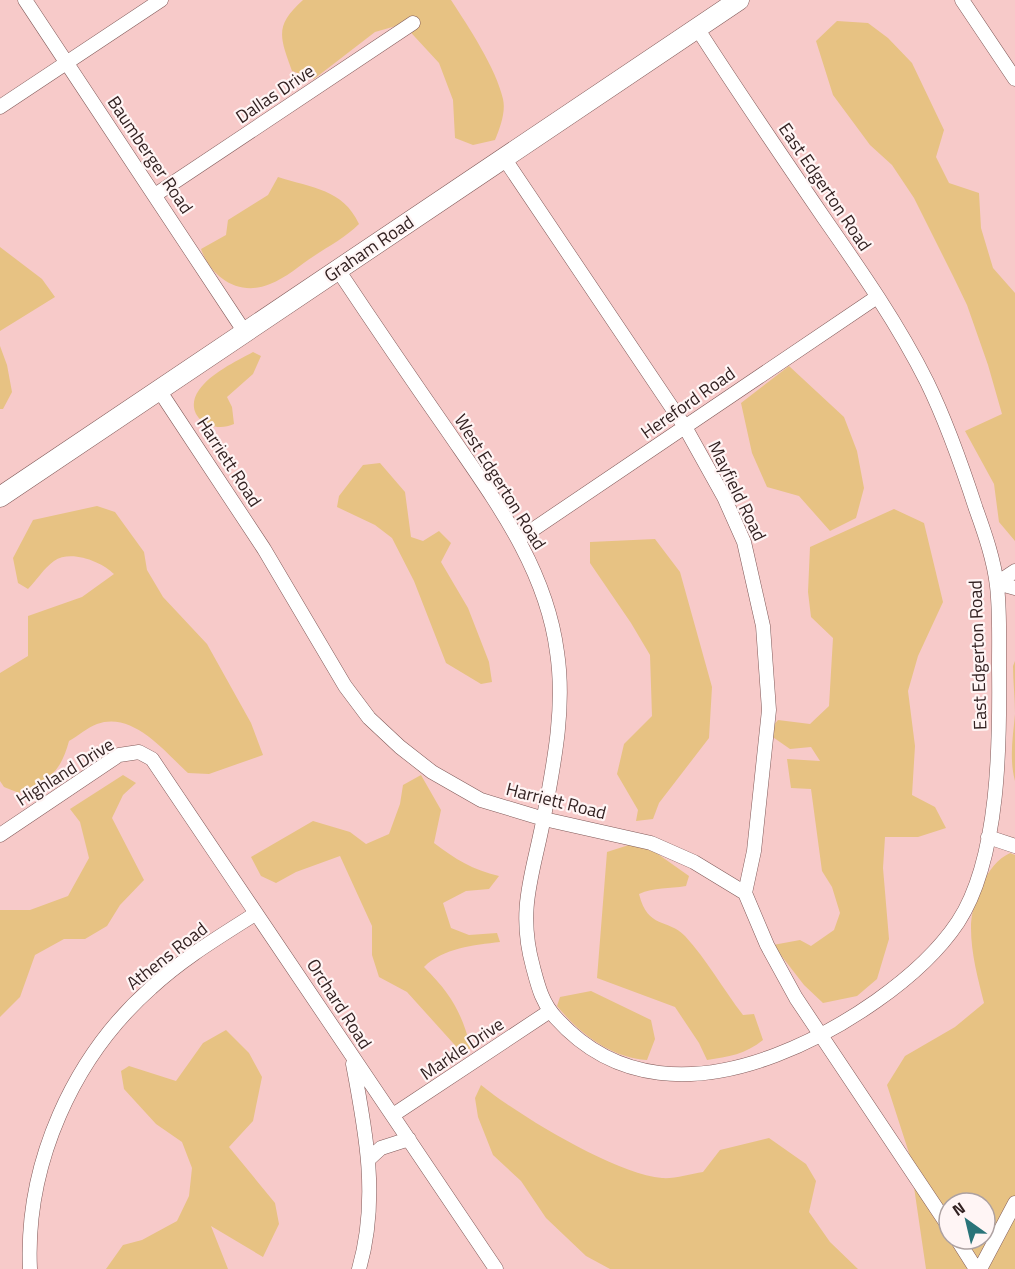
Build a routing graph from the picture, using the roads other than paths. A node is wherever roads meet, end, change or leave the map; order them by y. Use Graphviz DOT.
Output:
graph roads {
  1 [pos="25,0"];
  2 [pos="161,0"];
  3 [pos="739,0"];
  4 [pos="962,0"];
  5 [pos="413,23"];
  6 [pos="698,28"];
  7 [pos="65,64"];
  8 [pos="1015,79"];
  9 [pos="0,107"];
  10 [pos="504,158"];
  11 [pos="155,195"];
  12 [pos="338,270"];
  13 [pos="877,297"];
  14 [pos="244,331"];
  15 [pos="159,390"];
  16 [pos="685,428"];
  17 [pos="0,497"];
  18 [pos="519,539"];
  19 [pos="1015,571"];
  20 [pos="997,583"];
  21 [pos="1015,588"];
  22 [pos="152,759"];
  23 [pos="544,819"];
  24 [pos="0,834"];
  25 [pos="988,837"];
  26 [pos="1015,846"];
  27 [pos="745,893"];
  28 [pos="255,914"];
  29 [pos="550,1011"];
  30 [pos="819,1035"];
  31 [pos="353,1060"];
  32 [pos="393,1115"];
  33 [pos="409,1139"];
  34 [pos="369,1159"];
  35 [pos="1015,1203"];
  36 [pos="937,1209"];
  37 [pos="965,1251"];
  38 [pos="30,1269"];
  39 [pos="358,1269"];
  40 [pos="496,1269"];
  41 [pos="978,1269"];
  1 -- 7 [label="street, Baumberger Road"];
  2 -- 7 [label="street"];
  3 -- 6 [label="main road, Graham Road"];
  4 -- 8 [label="street"];
  5 -- 11 [label="street, Dallas Drive"];
  6 -- 10 [label="main road, Graham Road"];
  6 -- 13 [label="street, East Edgerton Road"];
  7 -- 9 [label="street"];
  7 -- 11 [label="street, Baumberger Road"];
  10 -- 12 [label="main road, Graham Road"];
  10 -- 16 [label="street, Mayfield Road"];
  11 -- 14 [label="street, Baumberger Road"];
  12 -- 14 [label="main road, Graham Road"];
  12 -- 18 [label="street, West Edgerton Road"];
  13 -- 16 [label="street, Hereford Road"];
  13 -- 20 [label="street, East Edgerton Road"];
  14 -- 15 [label="main road, Graham Road"];
  15 -- 17 [label="main road, Graham Road"];
  15 -- 23 [label="street, Harriett Road"];
  16 -- 18 [label="street, Hereford Road"];
  16 -- 27 [label="street, Mayfield Road"];
  18 -- 23 [label="street, West Edgerton Road"];
  19 -- 20 [label="street"];
  20 -- 21 [label="street"];
  20 -- 25 [label="street, East Edgerton Road"];
  22 -- 24 [label="street, Highland Drive"];
  22 -- 28 [label="street, Orchard Road"];
  23 -- 27 [label="street, Harriett Road"];
  23 -- 29 [label="street, West Edgerton Road"];
  25 -- 26 [label="street"];
  25 -- 30 [label="street, East Edgerton Road"];
  27 -- 30 [label="street"];
  28 -- 31 [label="street, Orchard Road"];
  28 -- 38 [label="street, Athens Road"];
  29 -- 30 [label="street, West Edgerton Road"];
  29 -- 32 [label="street, Markle Drive"];
  30 -- 36 [label="street"];
  31 -- 32 [label="street, Orchard Road"];
  31 -- 34 [label="street"];
  32 -- 33 [label="street, Orchard Road"];
  33 -- 34 [label="street"];
  33 -- 40 [label="street, Orchard Road"];
  34 -- 39 [label="street"];
  35 -- 41 [label="street"];
  37 -- 41 [label="street"];
}
